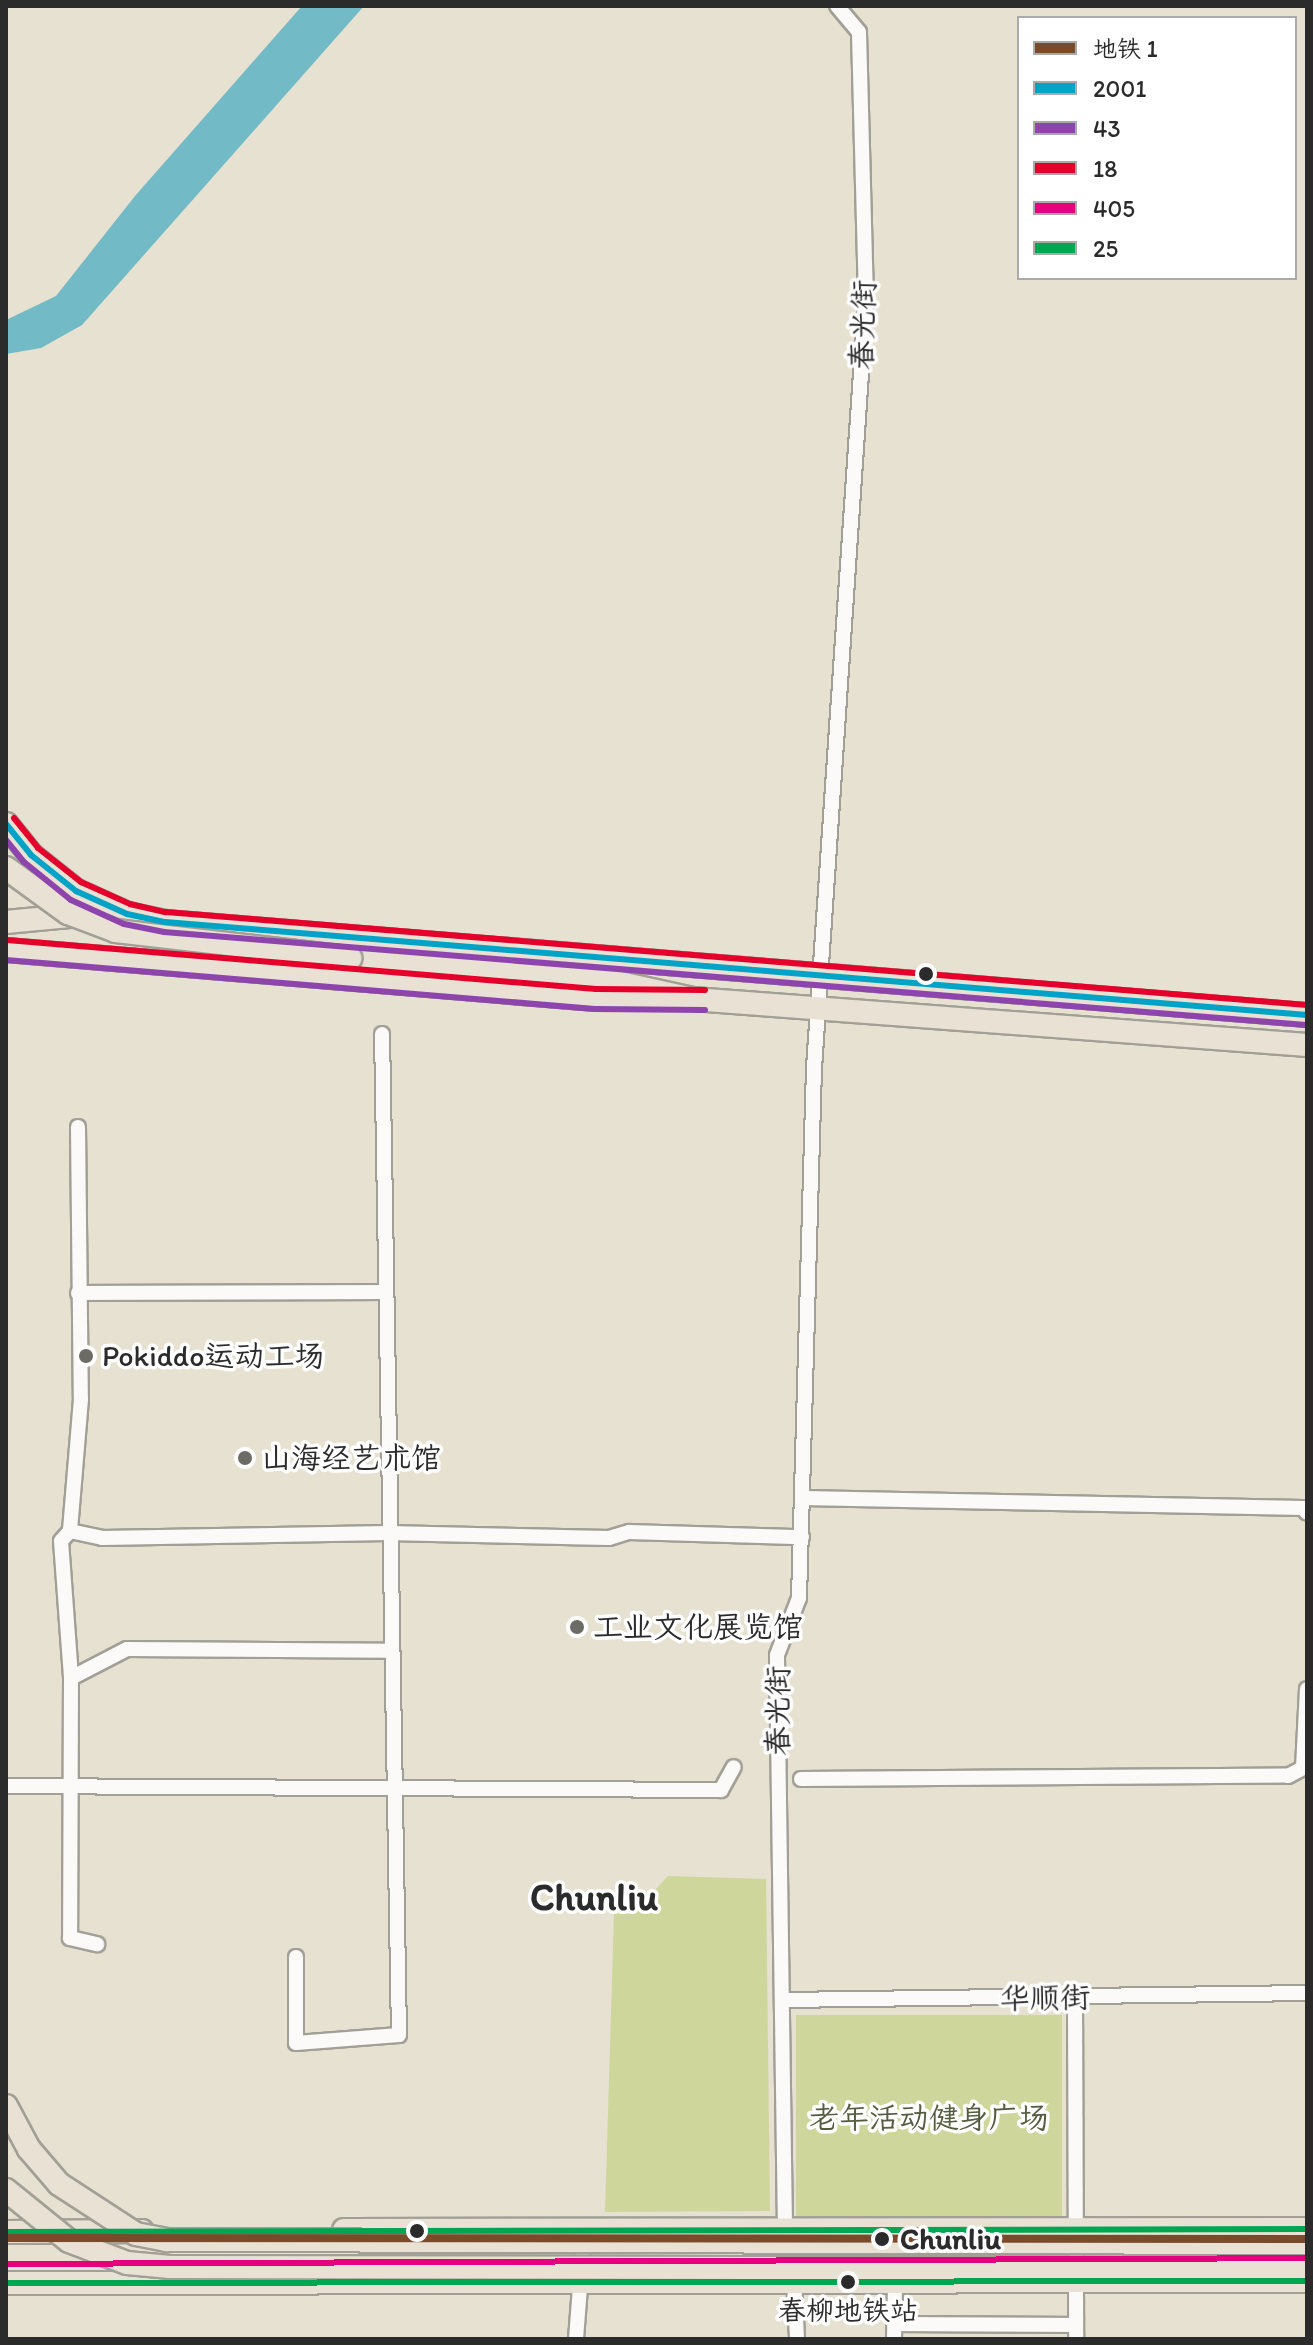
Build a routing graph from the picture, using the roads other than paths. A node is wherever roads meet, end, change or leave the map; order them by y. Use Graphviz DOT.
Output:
graph roads {
  1 [pos="837,6"];
  2 [pos="6,824"];
  3 [pos="6,868"];
  4 [pos="6,922"];
  5 [pos="165,922"];
  6 [pos="6,950"];
  7 [pos="39,951"];
  8 [pos="6,967"];
  9 [pos="820,975"];
  10 [pos="693,999"];
  11 [pos="818,1008"];
  12 [pos="1307,1015"];
  13 [pos="382,1034"];
  14 [pos="1307,1045"];
  15 [pos="78,1127"];
  16 [pos="384,1292"];
  17 [pos="78,1293"];
  18 [pos="803,1498"];
  19 [pos="1307,1513"];
  20 [pos="70,1531"];
  21 [pos="388,1533"];
  22 [pos="802,1537"];
  23 [pos="389,1651"];
  24 [pos="71,1678"];
  25 [pos="1307,1689"];
  26 [pos="734,1767"];
  27 [pos="801,1779"];
  28 [pos="6,1786"];
  29 [pos="70,1786"];
  30 [pos="391,1786"];
  31 [pos="97,1944"];
  32 [pos="296,1957"];
  33 [pos="1307,1993"];
  34 [pos="1075,1998"];
  35 [pos="782,2000"];
  36 [pos="6,2106"];
  37 [pos="6,2190"];
  38 [pos="585,2229"];
  39 [pos="1307,2229"];
  40 [pos="785,2230"];
  41 [pos="1077,2230"];
  42 [pos="6,2232"];
  43 [pos="1307,2243"];
  44 [pos="1307,2269"];
  45 [pos="582,2279"];
  46 [pos="794,2279"];
  47 [pos="895,2280"];
  48 [pos="1077,2281"];
  49 [pos="1307,2281"];
  50 [pos="6,2283"];
  51 [pos="896,2332"];
  52 [pos="1076,2332"];
  53 [pos="576,2339"];
  54 [pos="797,2339"];
  1 -- 9 [label="street, 春光街"];
  2 -- 5 [label="main road"];
  3 -- 10 [label="main road, bridge"];
  4 -- 5 [label="main road"];
  5 -- 9 [label="main road"];
  6 -- 7 [label="main road"];
  7 -- 8 [label="main road"];
  7 -- 10 [label="main road"];
  9 -- 11 [label="street, 春光街"];
  9 -- 12 [label="main road"];
  10 -- 11 [label="main road"];
  11 -- 14 [label="main road"];
  11 -- 18 [label="street, 春光街"];
  13 -- 16 [label="street"];
  15 -- 17 [label="street"];
  16 -- 17 [label="street"];
  16 -- 21 [label="street"];
  17 -- 20 [label="street"];
  18 -- 19 [label="street"];
  18 -- 22 [label="street, 春光街"];
  20 -- 21 [label="street"];
  20 -- 24 [label="street"];
  21 -- 22 [label="street"];
  21 -- 23 [label="street"];
  22 -- 35 [label="street, 春光街"];
  23 -- 24 [label="street"];
  23 -- 30 [label="street"];
  24 -- 29 [label="street"];
  25 -- 27 [label="street"];
  26 -- 30 [label="street"];
  28 -- 29 [label="street"];
  29 -- 30 [label="street"];
  29 -- 31 [label="street"];
  30 -- 32 [label="street"];
  33 -- 34 [label="street, 华顺街"];
  34 -- 35 [label="street, 华顺街"];
  34 -- 41 [label="street"];
  35 -- 40 [label="street, 春光街"];
  36 -- 43 [label="main road, bridge"];
  37 -- 44 [label="main road, bridge"];
  38 -- 40 [label="main road"];
  38 -- 42 [label="main road"];
  38 -- 45 [label="street"];
  39 -- 41 [label="main road"];
  40 -- 41 [label="main road"];
  41 -- 48 [label="street"];
  45 -- 46 [label="main road"];
  45 -- 50 [label="main road"];
  45 -- 53 [label="street"];
  46 -- 47 [label="main road"];
  46 -- 54 [label="street"];
  47 -- 48 [label="main road"];
  47 -- 51 [label="street"];
  48 -- 49 [label="main road"];
  48 -- 52 [label="street"];
  51 -- 52 [label="street"];
}
